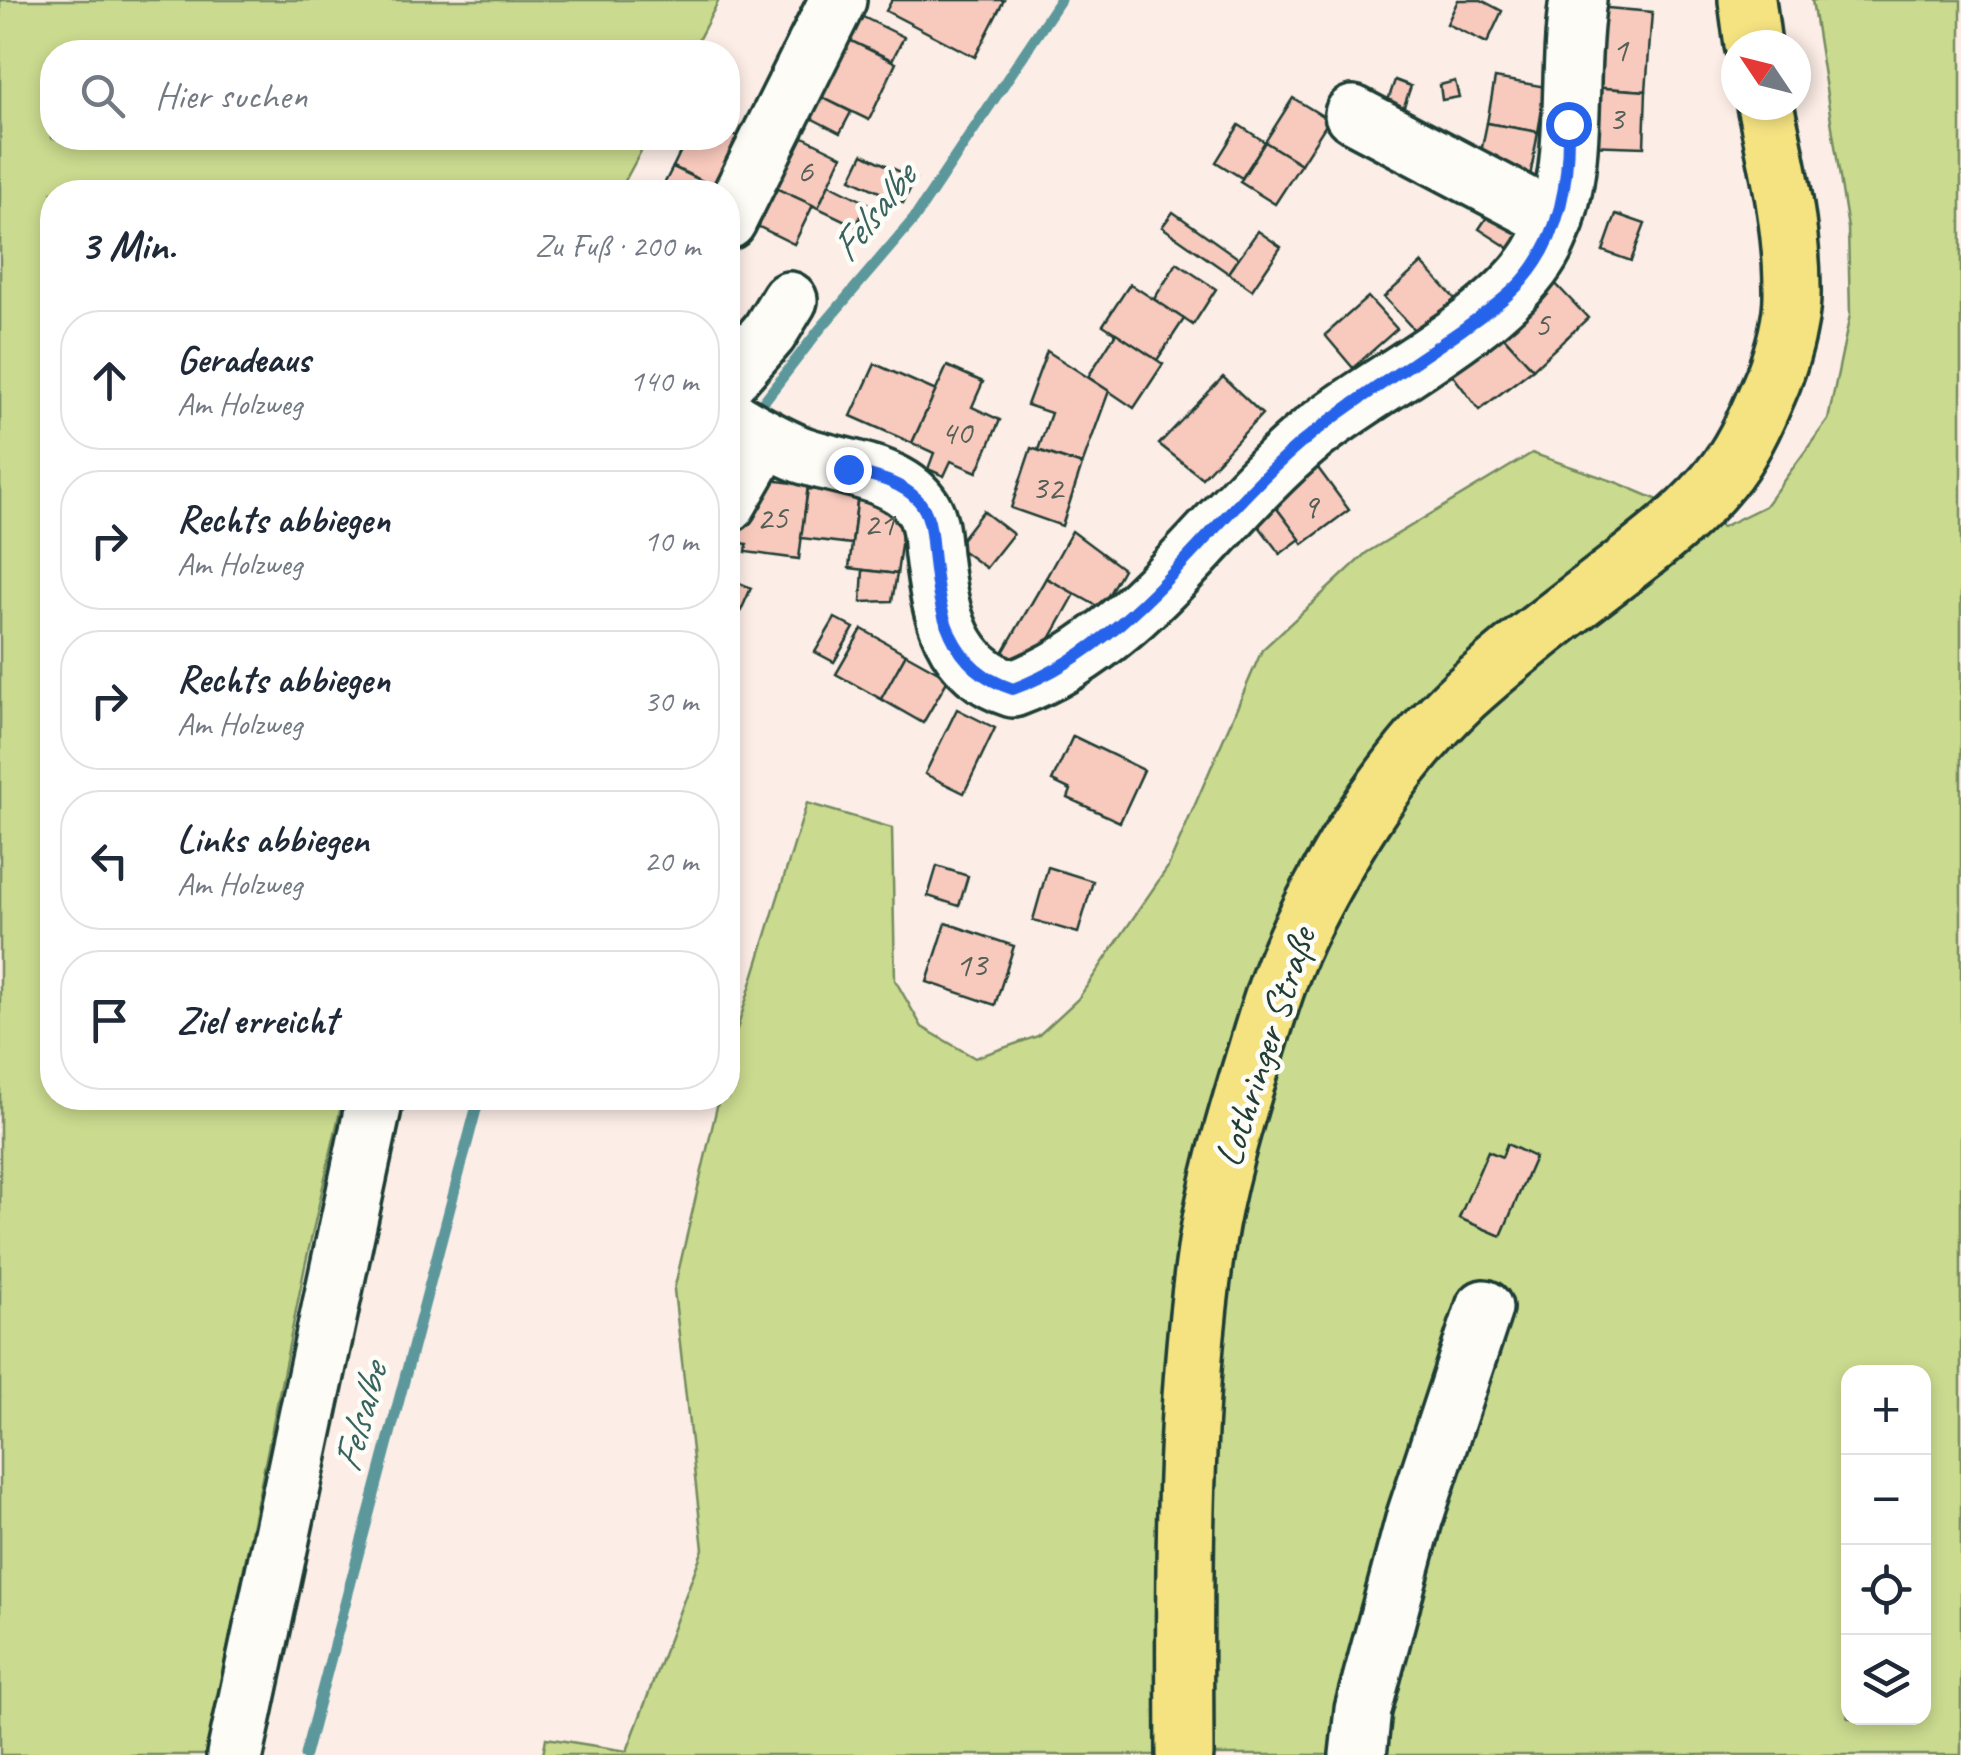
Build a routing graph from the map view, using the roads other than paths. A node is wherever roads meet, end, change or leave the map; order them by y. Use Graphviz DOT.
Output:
graph roads {
  1 [pos="838,0"];
  2 [pos="1578,0"];
  3 [pos="1747,0"];
  4 [pos="1751,30"];
  5 [pos="1353,114"];
  6 [pos="1768,120"];
  7 [pos="740,198"];
  8 [pos="1556,221"];
  9 [pos="789,300"];
  10 [pos="740,366"];
  11 [pos="751,430"];
  12 [pos="740,465"];
  13 [pos="372,1110"];
  14 [pos="1484,1308"];
  15 [pos="235,1755"];
  16 [pos="1185,1755"];
  17 [pos="1358,1755"];
  1 -- 7 [label="street"];
  2 -- 8 [label="street"];
  3 -- 4 [label="main road"];
  5 -- 8 [label="street"];
  6 -- 16 [label="main road, Lothringer Straße"];
  8 -- 11 [label="street"];
  9 -- 10 [label="street"];
  11 -- 12 [label="street"];
  13 -- 15 [label="street"];
  14 -- 17 [label="street"];
}
